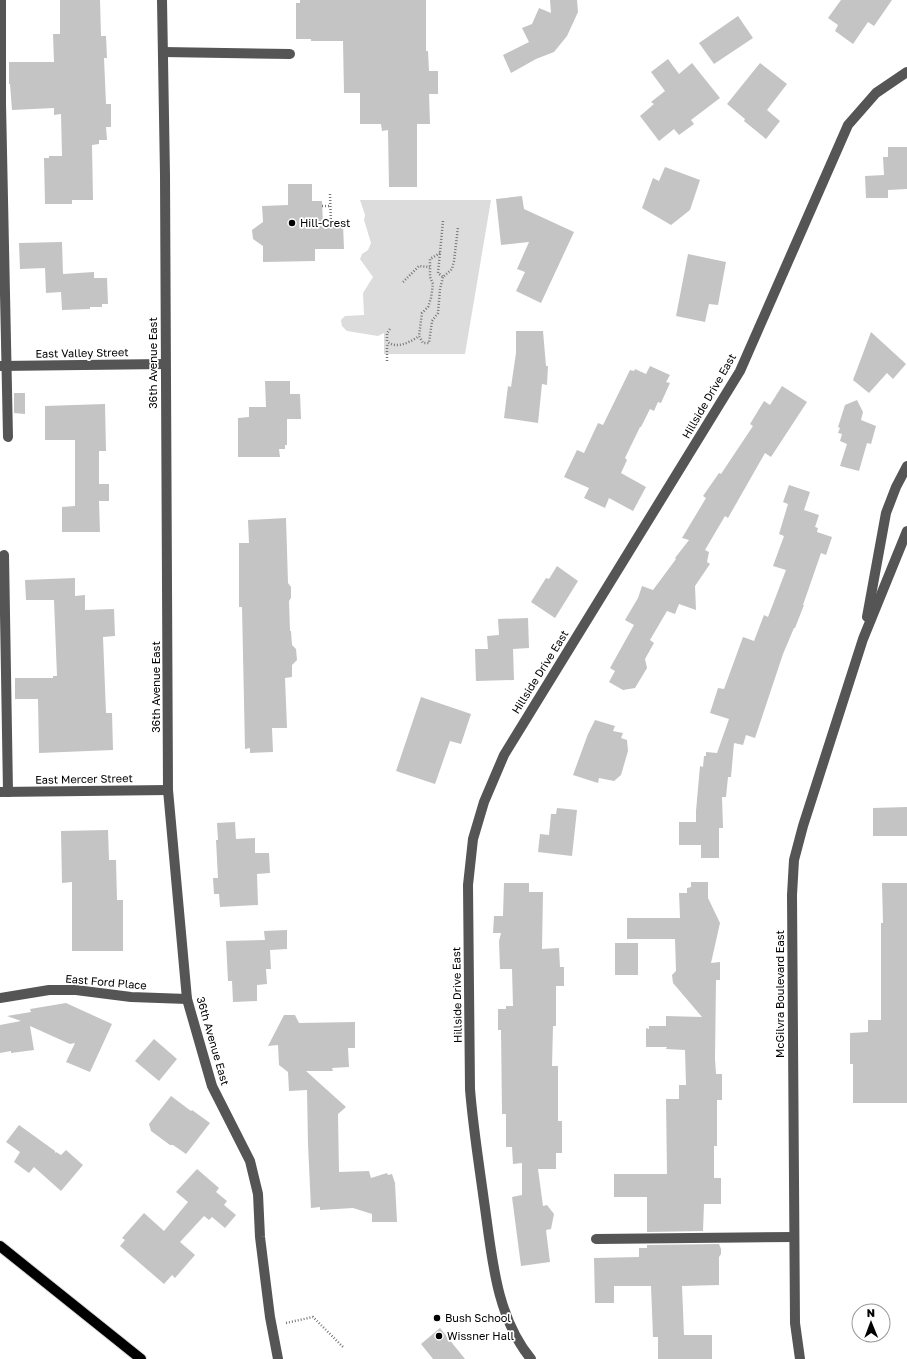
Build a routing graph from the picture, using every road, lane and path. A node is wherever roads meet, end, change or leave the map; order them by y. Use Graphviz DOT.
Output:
graph roads {
  1 [pos="1,0"];
  2 [pos="162,0"];
  3 [pos="163,52"];
  4 [pos="290,54"];
  5 [pos="907,72"];
  6 [pos="330,194"];
  7 [pos="322,206"];
  8 [pos="331,206"];
  9 [pos="443,221"];
  10 [pos="331,225"];
  11 [pos="458,227"];
  12 [pos="440,253"];
  13 [pos="430,267"];
  14 [pos="443,277"];
  15 [pos="403,282"];
  16 [pos="390,329"];
  17 [pos="419,336"];
  18 [pos="388,343"];
  19 [pos="387,361"];
  20 [pos="165,364"];
  21 [pos="3,366"];
  22 [pos="8,437"];
  23 [pos="907,466"];
  24 [pos="907,531"];
  25 [pos="4,555"];
  26 [pos="863,638"];
  27 [pos="168,790"];
  28 [pos="4,792"];
  29 [pos="0,998"];
  30 [pos="187,999"];
  31 [pos="794,1237"];
  32 [pos="596,1239"];
  33 [pos="0,1246"];
  34 [pos="282,1324"];
  35 [pos="343,1347"];
  36 [pos="141,1359"];
  37 [pos="278,1359"];
  38 [pos="531,1359"];
  39 [pos="800,1359"];
  1 -- 21 [label="street"];
  2 -- 3 [label="street, 36th Avenue East"];
  3 -- 4 [label="street"];
  3 -- 20 [label="street, 36th Avenue East"];
  5 -- 38 [label="street, Hillside Drive East"];
  6 -- 8 [label="path"];
  7 -- 8 [label="path"];
  8 -- 10 [label="path"];
  9 -- 12 [label="path"];
  11 -- 14 [label="path"];
  12 -- 13 [label="path"];
  12 -- 14 [label="path"];
  13 -- 15 [label="path"];
  13 -- 17 [label="path"];
  14 -- 17 [label="path"];
  16 -- 18 [label="path"];
  17 -- 18 [label="path"];
  18 -- 19 [label="path"];
  20 -- 21 [label="street, East Valley Street"];
  20 -- 27 [label="street, 36th Avenue East"];
  21 -- 22 [label="street"];
  23 -- 26 [label="street, McGilvra Boulevard East"];
  24 -- 26 [label="street, McGilvra Boulevard East"];
  25 -- 28 [label="street"];
  26 -- 31 [label="street, McGilvra Boulevard East"];
  27 -- 28 [label="street, East Mercer Street"];
  27 -- 30 [label="street, 36th Avenue East"];
  29 -- 30 [label="street, East Ford Place"];
  30 -- 37 [label="street, 36th Avenue East"];
  31 -- 32 [label="street"];
  31 -- 39 [label="street, McGilvra Boulevard East"];
  33 -- 36 [label="main road"];
  34 -- 35 [label="path"];
}
